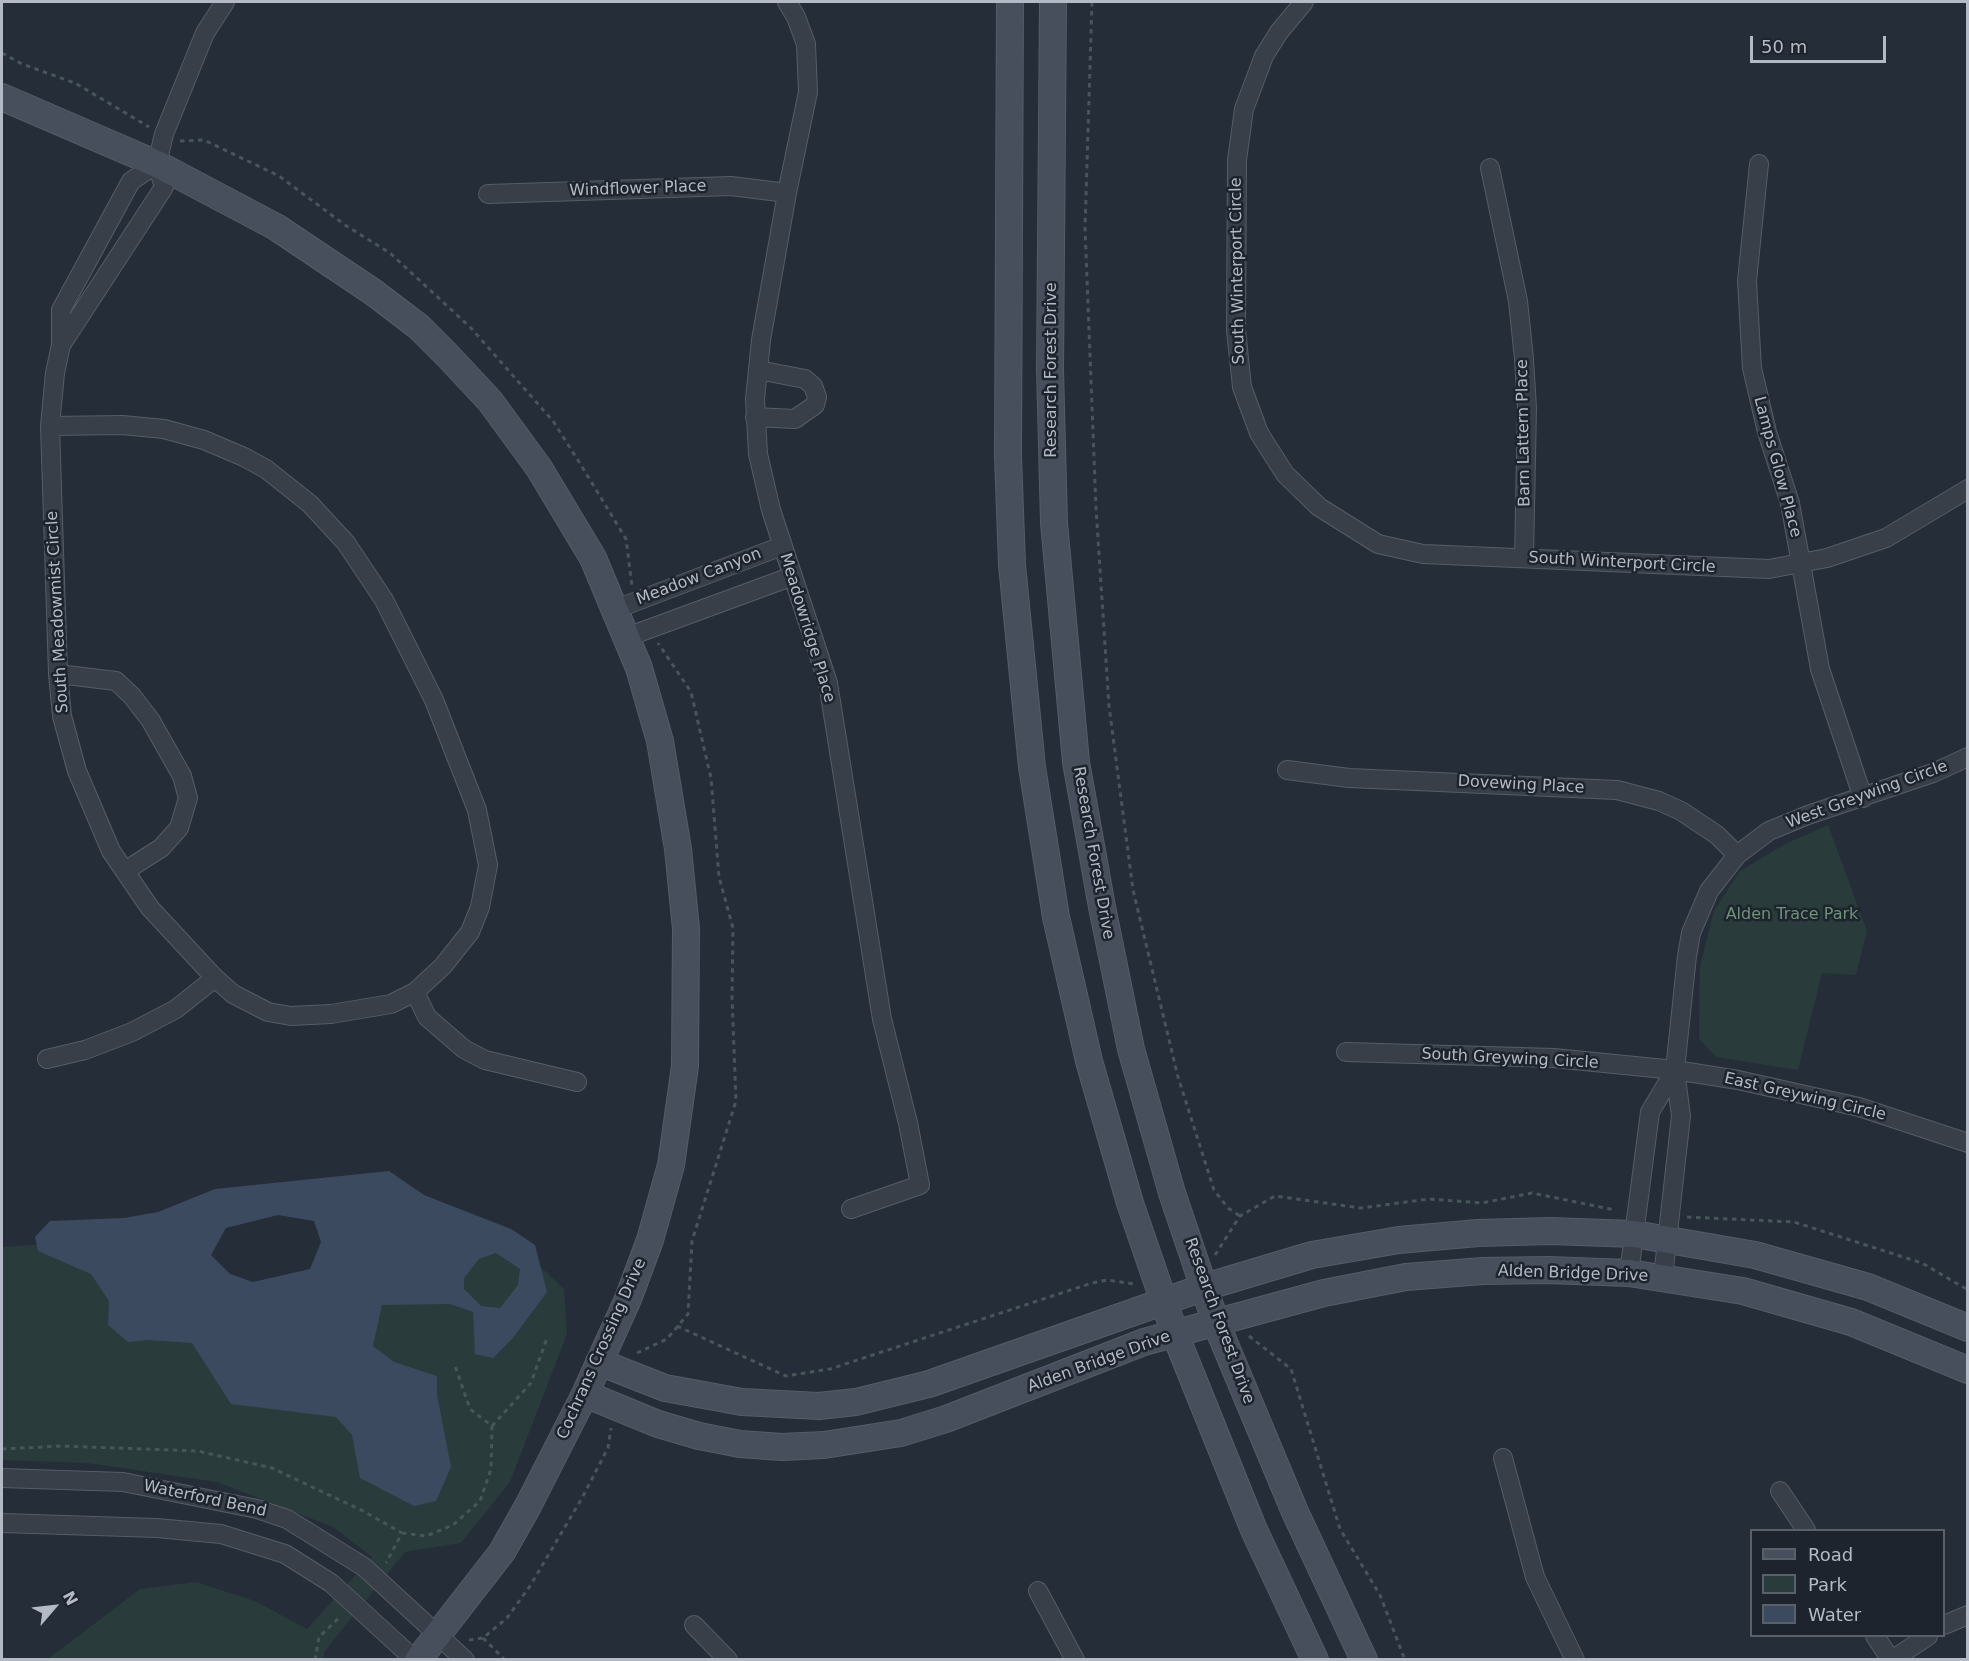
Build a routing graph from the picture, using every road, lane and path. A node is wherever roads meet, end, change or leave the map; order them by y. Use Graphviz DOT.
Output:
graph roads {
  1 [pos="225,2"];
  2 [pos="787,2"];
  3 [pos="1010,2"];
  4 [pos="1053,2"];
  5 [pos="1092,2"];
  6 [pos="1301,2"];
  7 [pos="2,53"];
  8 [pos="2,97"];
  9 [pos="164,134"];
  10 [pos="157,164"];
  11 [pos="1760,164"];
  12 [pos="1490,168"];
  13 [pos="787,193"];
  14 [pos="488,194"];
  15 [pos="61,345"];
  16 [pos="758,370"];
  17 [pos="755,417"];
  18 [pos="50,426"];
  19 [pos="1968,489"];
  20 [pos="782,546"];
  21 [pos="1524,558"];
  22 [pos="1800,563"];
  23 [pos="793,576"];
  24 [pos="627,605"];
  25 [pos="651,628"];
  26 [pos="627,637"];
  27 [pos="58,674"];
  28 [pos="1968,757"];
  29 [pos="1287,770"];
  30 [pos="1863,798"];
  31 [pos="1737,855"];
  32 [pos="125,871"];
  33 [pos="214,978"];
  34 [pos="415,992"];
  35 [pos="1346,1052"];
  36 [pos="47,1059"];
  37 [pos="1675,1070"];
  38 [pos="577,1082"];
  39 [pos="1968,1143"];
  40 [pos="851,1209"];
  41 [pos="1240,1216"];
  42 [pos="1634,1234"];
  43 [pos="1668,1239"];
  44 [pos="1219,1251"];
  45 [pos="1629,1273"];
  46 [pos="1663,1277"];
  47 [pos="1213,1284"];
  48 [pos="1164,1301"];
  49 [pos="1227,1320"];
  50 [pos="1968,1328"];
  51 [pos="1175,1334"];
  52 [pos="547,1338"];
  53 [pos="599,1362"];
  54 [pos="454,1363"];
  55 [pos="1968,1370"];
  56 [pos="625,1372"];
  57 [pos="585,1394"];
  58 [pos="614,1406"];
  59 [pos="492,1426"];
  60 [pos="1503,1458"];
  61 [pos="2,1478"];
  62 [pos="1780,1491"];
  63 [pos="2,1523"];
  64 [pos="1805,1529"];
  65 [pos="402,1533"];
  66 [pos="1038,1591"];
  67 [pos="1968,1615"];
  68 [pos="694,1625"];
  69 [pos="1945,1625"];
  70 [pos="1876,1637"];
  71 [pos="1925,1637"];
  72 [pos="483,1638"];
  73 [pos="453,1649"];
  74 [pos="416,1659"];
  75 [pos="505,1659"];
  76 [pos="728,1659"];
  77 [pos="1075,1659"];
  78 [pos="1314,1659"];
  79 [pos="1364,1659"];
  80 [pos="1405,1659"];
  81 [pos="1575,1659"];
  82 [pos="1891,1659"];
  1 -- 9 [label="street"];
  2 -- 13 [label="street, Meadowridge Place"];
  3 -- 48 [label="street"];
  4 -- 47 [label="street, Research Forest Drive"];
  5 -- 41 [label="path"];
  6 -- 21 [label="street, South Winterport Circle"];
  7 -- 9 [label="path"];
  8 -- 10 [label="street, Cochrans Crossing Drive"];
  9 -- 10 [label="street"];
  9 -- 24 [label="path"];
  10 -- 15 [label="street, South Meadowmist Circle"];
  10 -- 15 [label="street, South Meadowmist Circle"];
  10 -- 24 [label="street, Cochrans Crossing Drive"];
  11 -- 22 [label="street, Lamps Glow Place"];
  12 -- 21 [label="street, Barn Lattern Place"];
  13 -- 14 [label="street, Windflower Place"];
  13 -- 16 [label="street, Meadowridge Place"];
  15 -- 18 [label="street, South Meadowmist Circle"];
  16 -- 17 [label="street, Meadowridge Place"];
  16 -- 17 [label="street"];
  17 -- 20 [label="street, Meadowridge Place"];
  18 -- 27 [label="street, South Meadowmist Circle"];
  18 -- 34 [label="street, South Meadowmist Circle"];
  19 -- 22 [label="street, South Winterport Circle"];
  20 -- 23 [label="street, Meadowridge Place"];
  20 -- 24 [label="street, Meadow Canyon"];
  21 -- 22 [label="street, South Winterport Circle"];
  22 -- 30 [label="street, Lamps Glow Place"];
  23 -- 25 [label="street, Meadow Canyon"];
  23 -- 40 [label="street, Meadowridge Place"];
  24 -- 26 [label="street, Cochrans Crossing Drive"];
  25 -- 26 [label="street, Meadow Canyon"];
  25 -- 56 [label="path"];
  26 -- 53 [label="street, Cochrans Crossing Drive"];
  27 -- 32 [label="street, South Meadowmist Circle"];
  27 -- 32 [label="street"];
  28 -- 30 [label="street, West Greywing Circle"];
  29 -- 31 [label="street, Dovewing Place"];
  30 -- 31 [label="street, West Greywing Circle"];
  31 -- 37 [label="street"];
  32 -- 33 [label="street, South Meadowmist Circle"];
  33 -- 34 [label="street, South Meadowmist Circle"];
  33 -- 36 [label="street"];
  34 -- 38 [label="street"];
  35 -- 37 [label="street, South Greywing Circle"];
  37 -- 39 [label="street, East Greywing Circle"];
  37 -- 42 [label="street"];
  37 -- 43 [label="street"];
  42 -- 43 [label="street"];
  42 -- 45 [label="street"];
  42 -- 47 [label="street"];
  43 -- 46 [label="street"];
  43 -- 50 [label="street"];
  44 -- 47 [label="path"];
  45 -- 46 [label="street, Alden Bridge Drive"];
  45 -- 49 [label="street, Alden Bridge Drive"];
  46 -- 55 [label="street, Alden Bridge Drive"];
  47 -- 48 [label="street"];
  47 -- 49 [label="street, Research Forest Drive"];
  48 -- 51 [label="street"];
  48 -- 56 [label="street"];
  49 -- 51 [label="street, Alden Bridge Drive"];
  49 -- 79 [label="street, Research Forest Drive"];
  49 -- 80 [label="path"];
  51 -- 58 [label="street, Alden Bridge Drive"];
  51 -- 78 [label="street"];
  52 -- 59 [label="path"];
  53 -- 56 [label="street"];
  53 -- 57 [label="street, Cochrans Crossing Drive"];
  54 -- 59 [label="path"];
  57 -- 58 [label="street, Alden Bridge Drive"];
  57 -- 73 [label="street, Cochrans Crossing Drive"];
  58 -- 72 [label="path"];
  59 -- 65 [label="path"];
  60 -- 81 [label="street"];
  61 -- 73 [label="street, Waterford Bend"];
  62 -- 64 [label="street"];
  63 -- 74 [label="street, Waterford Bend"];
  66 -- 77 [label="street"];
  67 -- 69 [label="street"];
  68 -- 76 [label="street"];
  70 -- 82 [label="street"];
  71 -- 82 [label="street"];
  72 -- 73 [label="path"];
  72 -- 75 [label="path"];
  73 -- 74 [label="street, Cochrans Crossing Drive"];
}
